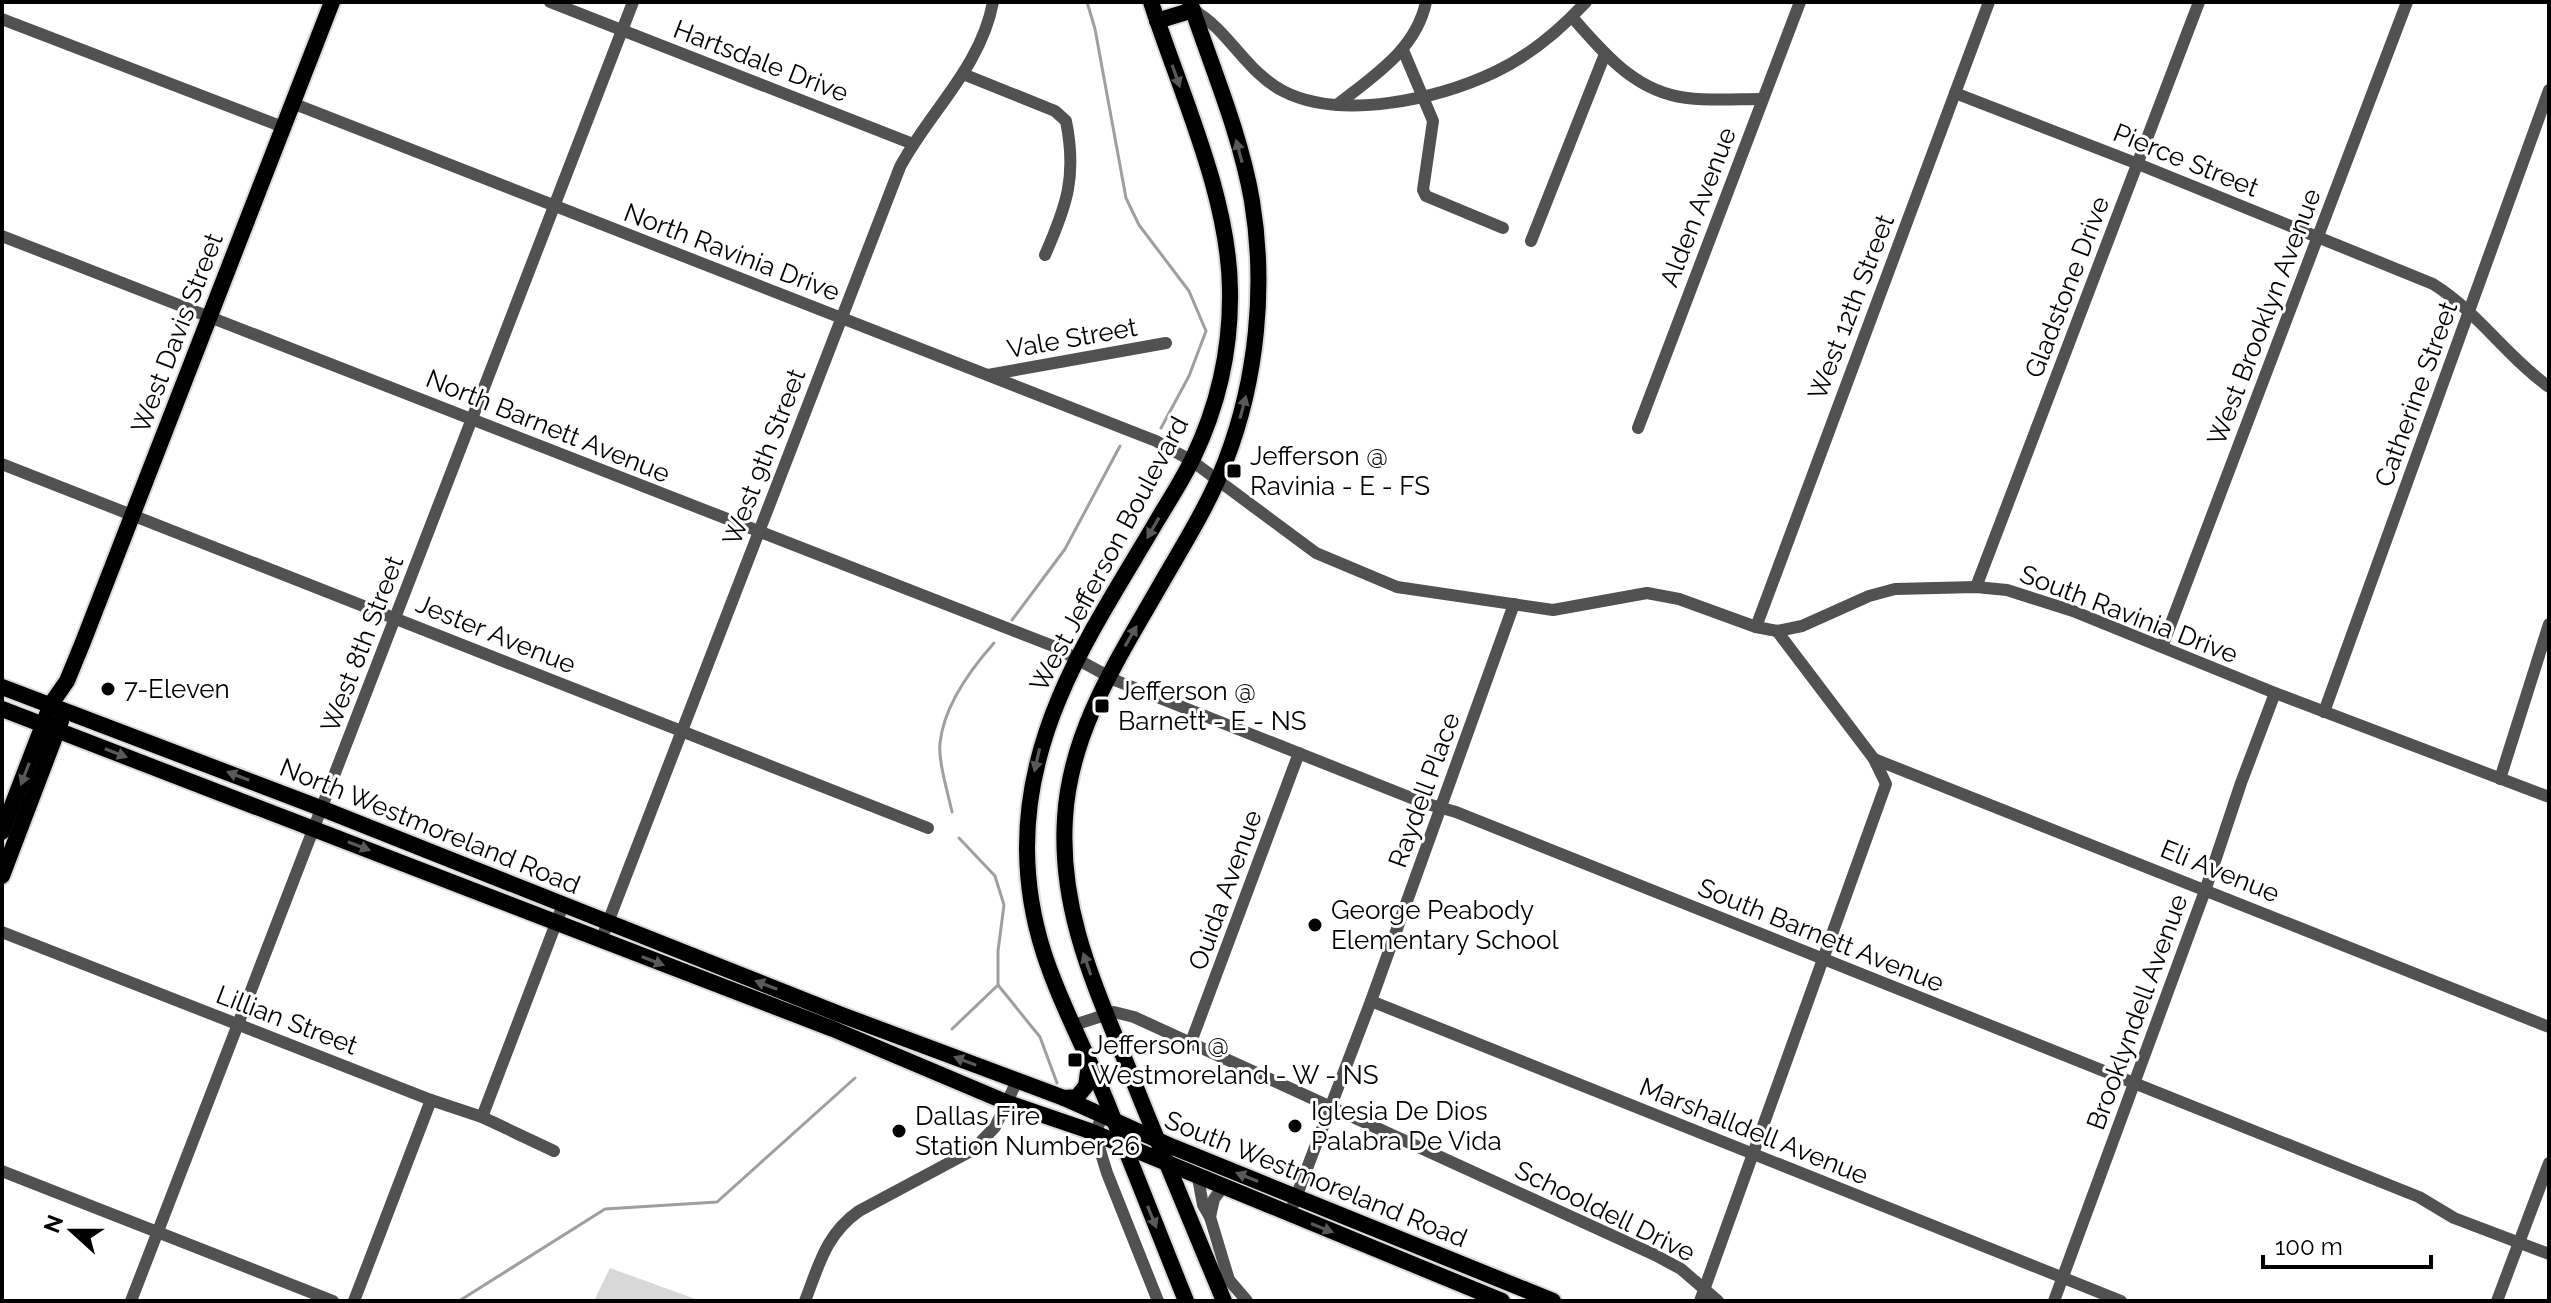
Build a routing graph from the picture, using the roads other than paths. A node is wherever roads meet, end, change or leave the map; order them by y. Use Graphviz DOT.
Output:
graph roads {
  1 [pos="332,2"];
  2 [pos="550,2"];
  3 [pos="633,2"];
  4 [pos="993,2"];
  5 [pos="1151,2"];
  6 [pos="1426,2"];
  7 [pos="1586,2"];
  8 [pos="1800,2"];
  9 [pos="1988,2"];
  10 [pos="2199,2"];
  11 [pos="2407,2"];
  12 [pos="1192,6"];
  13 [pos="1572,17"];
  14 [pos="2,19"];
  15 [pos="1157,21"];
  16 [pos="622,31"];
  17 [pos="1403,50"];
  18 [pos="1605,54"];
  19 [pos="963,74"];
  20 [pos="2549,90"];
  21 [pos="1955,93"];
  22 [pos="1423,96"];
  23 [pos="1762,99"];
  24 [pos="292,103"];
  25 [pos="1337,105"];
  26 [pos="283,127"];
  27 [pos="913,144"];
  28 [pos="2138,164"];
  29 [pos="554,206"];
  30 [pos="1503,228"];
  31 [pos="2,236"];
  32 [pos="2318,237"];
  33 [pos="1531,241"];
  34 [pos="1045,255"];
  35 [pos="2470,310"];
  36 [pos="209,317"];
  37 [pos="842,319"];
  38 [pos="1166,343"];
  39 [pos="986,376"];
  40 [pos="2549,387"];
  41 [pos="472,418"];
  42 [pos="1638,428"];
  43 [pos="1156,441"];
  44 [pos="1192,461"];
  45 [pos="2,464"];
  46 [pos="1217,481"];
  47 [pos="132,515"];
  48 [pos="758,532"];
  49 [pos="1976,587"];
  50 [pos="1514,604"];
  51 [pos="395,617"];
  52 [pos="2549,624"];
  53 [pos="1756,627"];
  54 [pos="1777,631"];
  55 [pos="2162,647"];
  56 [pos="1077,657"];
  57 [pos="1108,676"];
  58 [pos="2,687"];
  59 [pos="2275,693"];
  60 [pos="58,707"];
  61 [pos="2,709"];
  62 [pos="2324,712"];
  63 [pos="51,727"];
  64 [pos="682,732"];
  65 [pos="1299,753"];
  66 [pos="1874,759"];
  67 [pos="2500,779"];
  68 [pos="2549,797"];
  69 [pos="1441,808"];
  70 [pos="323,809"];
  71 [pos="928,828"];
  72 [pos="315,829"];
  73 [pos="2,832"];
  74 [pos="2,876"];
  75 [pos="2206,888"];
  76 [pos="563,905"];
  77 [pos="556,923"];
  78 [pos="608,924"];
  79 [pos="2,932"];
  80 [pos="601,941"];
  81 [pos="1823,960"];
  82 [pos="1371,1001"];
  83 [pos="1107,1014"];
  84 [pos="836,1022"];
  85 [pos="239,1025"];
  86 [pos="1071,1026"];
  87 [pos="2549,1027"];
  88 [pos="1191,1042"];
  89 [pos="1090,1064"];
  90 [pos="1017,1081"];
  91 [pos="2133,1084"];
  92 [pos="1064,1098"];
  93 [pos="431,1100"];
  94 [pos="1008,1103"];
  95 [pos="1332,1105"];
  96 [pos="482,1117"];
  97 [pos="1108,1118"];
  98 [pos="1095,1134"];
  99 [pos="1157,1140"];
  100 [pos="1122,1145"];
  101 [pos="554,1151"];
  102 [pos="1753,1154"];
  103 [pos="2549,1163"];
  104 [pos="1166,1164"];
  105 [pos="2,1171"];
  106 [pos="1198,1178"];
  107 [pos="1222,1188"];
  108 [pos="1297,1197"];
  109 [pos="1289,1215"];
  110 [pos="1210,1217"];
  111 [pos="158,1233"];
  112 [pos="2519,1243"];
  113 [pos="2549,1254"];
  114 [pos="2062,1277"];
  115 [pos="1703,1295"];
  116 [pos="131,1301"];
  117 [pos="333,1301"];
  118 [pos="354,1301"];
  119 [pos="805,1301"];
  120 [pos="1158,1301"];
  121 [pos="1186,1301"];
  122 [pos="1224,1301"];
  123 [pos="1247,1301"];
  124 [pos="1502,1301"];
  125 [pos="1553,1301"];
  126 [pos="1718,1301"];
  127 [pos="2054,1301"];
  128 [pos="2121,1301"];
  129 [pos="2497,1301"];
  1 -- 24 [label="main road, West Davis Street"];
  2 -- 16 [label="street, Hartsdale Drive"];
  3 -- 16 [label="street, West 8th Street"];
  4 -- 19 [label="street, West 9th Street"];
  5 -- 15 [label="main road, West Jefferson Boulevard"];
  6 -- 17 [label="street"];
  7 -- 13 [label="street"];
  8 -- 23 [label="street, Alden Avenue"];
  9 -- 21 [label="street, West 12th Street"];
  10 -- 28 [label="street, Gladstone Drive"];
  11 -- 32 [label="street, West Brooklyn Avenue"];
  12 -- 15 [label="main road"];
  12 -- 25 [label="street"];
  46 -- 12 [label="main road, one-way"];
  13 -- 18 [label="street"];
  13 -- 22 [label="street"];
  14 -- 26 [label="street"];
  15 -- 44 [label="main road, West Jefferson Boulevard, one-way"];
  16 -- 27 [label="street, Hartsdale Drive"];
  16 -- 29 [label="street, West 8th Street"];
  17 -- 22 [label="street"];
  17 -- 25 [label="street"];
  18 -- 23 [label="street"];
  18 -- 33 [label="street"];
  19 -- 27 [label="street, West 9th Street"];
  19 -- 34 [label="street"];
  20 -- 35 [label="street, Catherine Street"];
  21 -- 28 [label="street, Pierce Street"];
  21 -- 53 [label="street, West 12th Street"];
  22 -- 25 [label="street"];
  22 -- 30 [label="street"];
  23 -- 42 [label="street, Alden Avenue"];
  24 -- 26 [label="main road, West Davis Street"];
  24 -- 29 [label="street, North Ravinia Drive"];
  26 -- 36 [label="main road, West Davis Street"];
  27 -- 37 [label="street, West 9th Street"];
  28 -- 32 [label="street, Pierce Street"];
  28 -- 49 [label="street, Gladstone Drive"];
  29 -- 37 [label="street, North Ravinia Drive"];
  29 -- 41 [label="street, West 8th Street"];
  31 -- 36 [label="street, North Barnett Avenue"];
  32 -- 35 [label="street, Pierce Street"];
  32 -- 55 [label="street, West Brooklyn Avenue"];
  35 -- 40 [label="street, Pierce Street"];
  35 -- 62 [label="street, Catherine Street"];
  36 -- 41 [label="street, North Barnett Avenue"];
  36 -- 47 [label="main road, West Davis Street"];
  37 -- 39 [label="street, North Ravinia Drive"];
  37 -- 48 [label="street, West 9th Street"];
  38 -- 39 [label="street, Vale Street"];
  39 -- 43 [label="street, North Ravinia Drive"];
  41 -- 48 [label="street, North Barnett Avenue"];
  41 -- 51 [label="street, West 8th Street"];
  43 -- 44 [label="street, South Ravinia Drive"];
  44 -- 46 [label="street, South Ravinia Drive"];
  44 -- 56 [label="main road, West Jefferson Boulevard, one-way"];
  45 -- 47 [label="street, Jester Avenue"];
  46 -- 50 [label="street, South Ravinia Drive"];
  57 -- 46 [label="main road, one-way"];
  47 -- 51 [label="street, Jester Avenue"];
  47 -- 60 [label="main road, West Davis Street"];
  48 -- 56 [label="street, North Barnett Avenue"];
  48 -- 64 [label="street, West 9th Street"];
  49 -- 54 [label="street, South Ravinia Drive"];
  49 -- 55 [label="street, South Ravinia Drive"];
  50 -- 53 [label="street, South Ravinia Drive"];
  50 -- 69 [label="street, Raydell Place"];
  51 -- 64 [label="street, Jester Avenue"];
  51 -- 70 [label="street, West 8th Street"];
  52 -- 67 [label="street"];
  53 -- 54 [label="street, South Ravinia Drive"];
  54 -- 66 [label="street"];
  55 -- 59 [label="street, South Ravinia Drive"];
  56 -- 57 [label="street, South Barnett Avenue"];
  56 -- 86 [label="main road, West Jefferson Boulevard, one-way"];
  57 -- 65 [label="street, South Barnett Avenue"];
  83 -- 57 [label="main road, one-way"];
  58 -- 60 [label="main road, North Westmoreland Road"];
  59 -- 62 [label="street, South Ravinia Drive"];
  59 -- 75 [label="street, Brooklyndell Avenue"];
  60 -- 63 [label="main road, West Davis Street"];
  70 -- 60 [label="main road, North Westmoreland Road, one-way"];
  61 -- 63 [label="main road, North Westmoreland Road"];
  62 -- 67 [label="street, South Ravinia Drive"];
  63 -- 72 [label="main road, North Westmoreland Road, one-way"];
  63 -- 73 [label="main road, West Davis Street, one-way"];
  63 -- 74 [label="main road, West Davis Street"];
  64 -- 71 [label="street, Jester Avenue"];
  64 -- 78 [label="street, West 9th Street"];
  65 -- 69 [label="street, South Barnett Avenue"];
  65 -- 88 [label="street, Ouida Avenue"];
  66 -- 75 [label="street, Eli Avenue"];
  66 -- 81 [label="street"];
  67 -- 68 [label="street, South Ravinia Drive"];
  69 -- 81 [label="street, South Barnett Avenue"];
  69 -- 82 [label="street, Raydell Place"];
  70 -- 72 [label="street, West 8th Street"];
  70 -- 76 [label="main road, North Westmoreland Road"];
  72 -- 77 [label="main road, North Westmoreland Road, one-way"];
  72 -- 85 [label="street, West 8th Street"];
  75 -- 87 [label="street, Eli Avenue"];
  75 -- 91 [label="street, Brooklyndell Avenue"];
  76 -- 77 [label="street"];
  76 -- 78 [label="main road, North Westmoreland Road"];
  77 -- 80 [label="main road, North Westmoreland Road"];
  77 -- 96 [label="street"];
  78 -- 80 [label="street, West 9th Street"];
  84 -- 78 [label="main road, North Westmoreland Road, one-way"];
  79 -- 85 [label="street, Lillian Street"];
  80 -- 84 [label="main road, North Westmoreland Road, one-way"];
  81 -- 91 [label="street, South Barnett Avenue"];
  81 -- 102 [label="street"];
  82 -- 95 [label="street, Raydell Place"];
  82 -- 102 [label="street, Marshalldell Avenue"];
  83 -- 86 [label="street"];
  83 -- 88 [label="street, Schooldell Drive"];
  83 -- 99 [label="main road"];
  90 -- 84 [label="main road, South Westmoreland Road, one-way"];
  84 -- 94 [label="main road, South Westmoreland Road"];
  85 -- 93 [label="street, Lillian Street"];
  85 -- 111 [label="street, West 8th Street"];
  86 -- 89 [label="main road, West Jefferson Boulevard"];
  88 -- 95 [label="street, Schooldell Drive"];
  89 -- 92 [label="main road"];
  89 -- 97 [label="main road, West Jefferson Boulevard"];
  90 -- 92 [label="main road, South Westmoreland Road"];
  90 -- 94 [label="street"];
  91 -- 112 [label="street, South Barnett Avenue"];
  91 -- 114 [label="street, Brooklyndell Avenue"];
  92 -- 97 [label="main road, South Westmoreland Road"];
  93 -- 96 [label="street, Lillian Street"];
  93 -- 118 [label="street"];
  94 -- 98 [label="main road, South Westmoreland Road"];
  94 -- 119 [label="street"];
  95 -- 108 [label="street, Raydell Place"];
  95 -- 115 [label="street, Schooldell Drive"];
  96 -- 101 [label="street, Lillian Street"];
  97 -- 98 [label="street"];
  97 -- 99 [label="main road, South Westmoreland Road"];
  97 -- 100 [label="main road, West Jefferson Boulevard"];
  98 -- 100 [label="main road, South Westmoreland Road"];
  98 -- 120 [label="street"];
  99 -- 104 [label="main road"];
  108 -- 99 [label="main road, South Westmoreland Road, one-way"];
  100 -- 104 [label="main road, South Westmoreland Road"];
  100 -- 121 [label="main road, West Jefferson Boulevard, one-way"];
  102 -- 114 [label="street, Marshalldell Avenue"];
  102 -- 115 [label="street"];
  103 -- 112 [label="street"];
  104 -- 106 [label="main road, South Westmoreland Road"];
  104 -- 122 [label="main road"];
  105 -- 111 [label="street"];
  106 -- 107 [label="main road, South Westmoreland Road"];
  106 -- 110 [label="street"];
  107 -- 109 [label="main road, South Westmoreland Road"];
  107 -- 110 [label="street"];
  108 -- 109 [label="street, Raydell Place"];
  108 -- 125 [label="main road, South Westmoreland Road"];
  109 -- 124 [label="main road, South Westmoreland Road, one-way"];
  110 -- 123 [label="street"];
  111 -- 116 [label="street, West 8th Street"];
  111 -- 117 [label="street"];
  112 -- 113 [label="street, South Barnett Avenue"];
  112 -- 129 [label="street"];
  114 -- 127 [label="street, Brooklyndell Avenue"];
  114 -- 128 [label="street, Marshalldell Avenue"];
  115 -- 126 [label="street, Schooldell Drive"];
}
